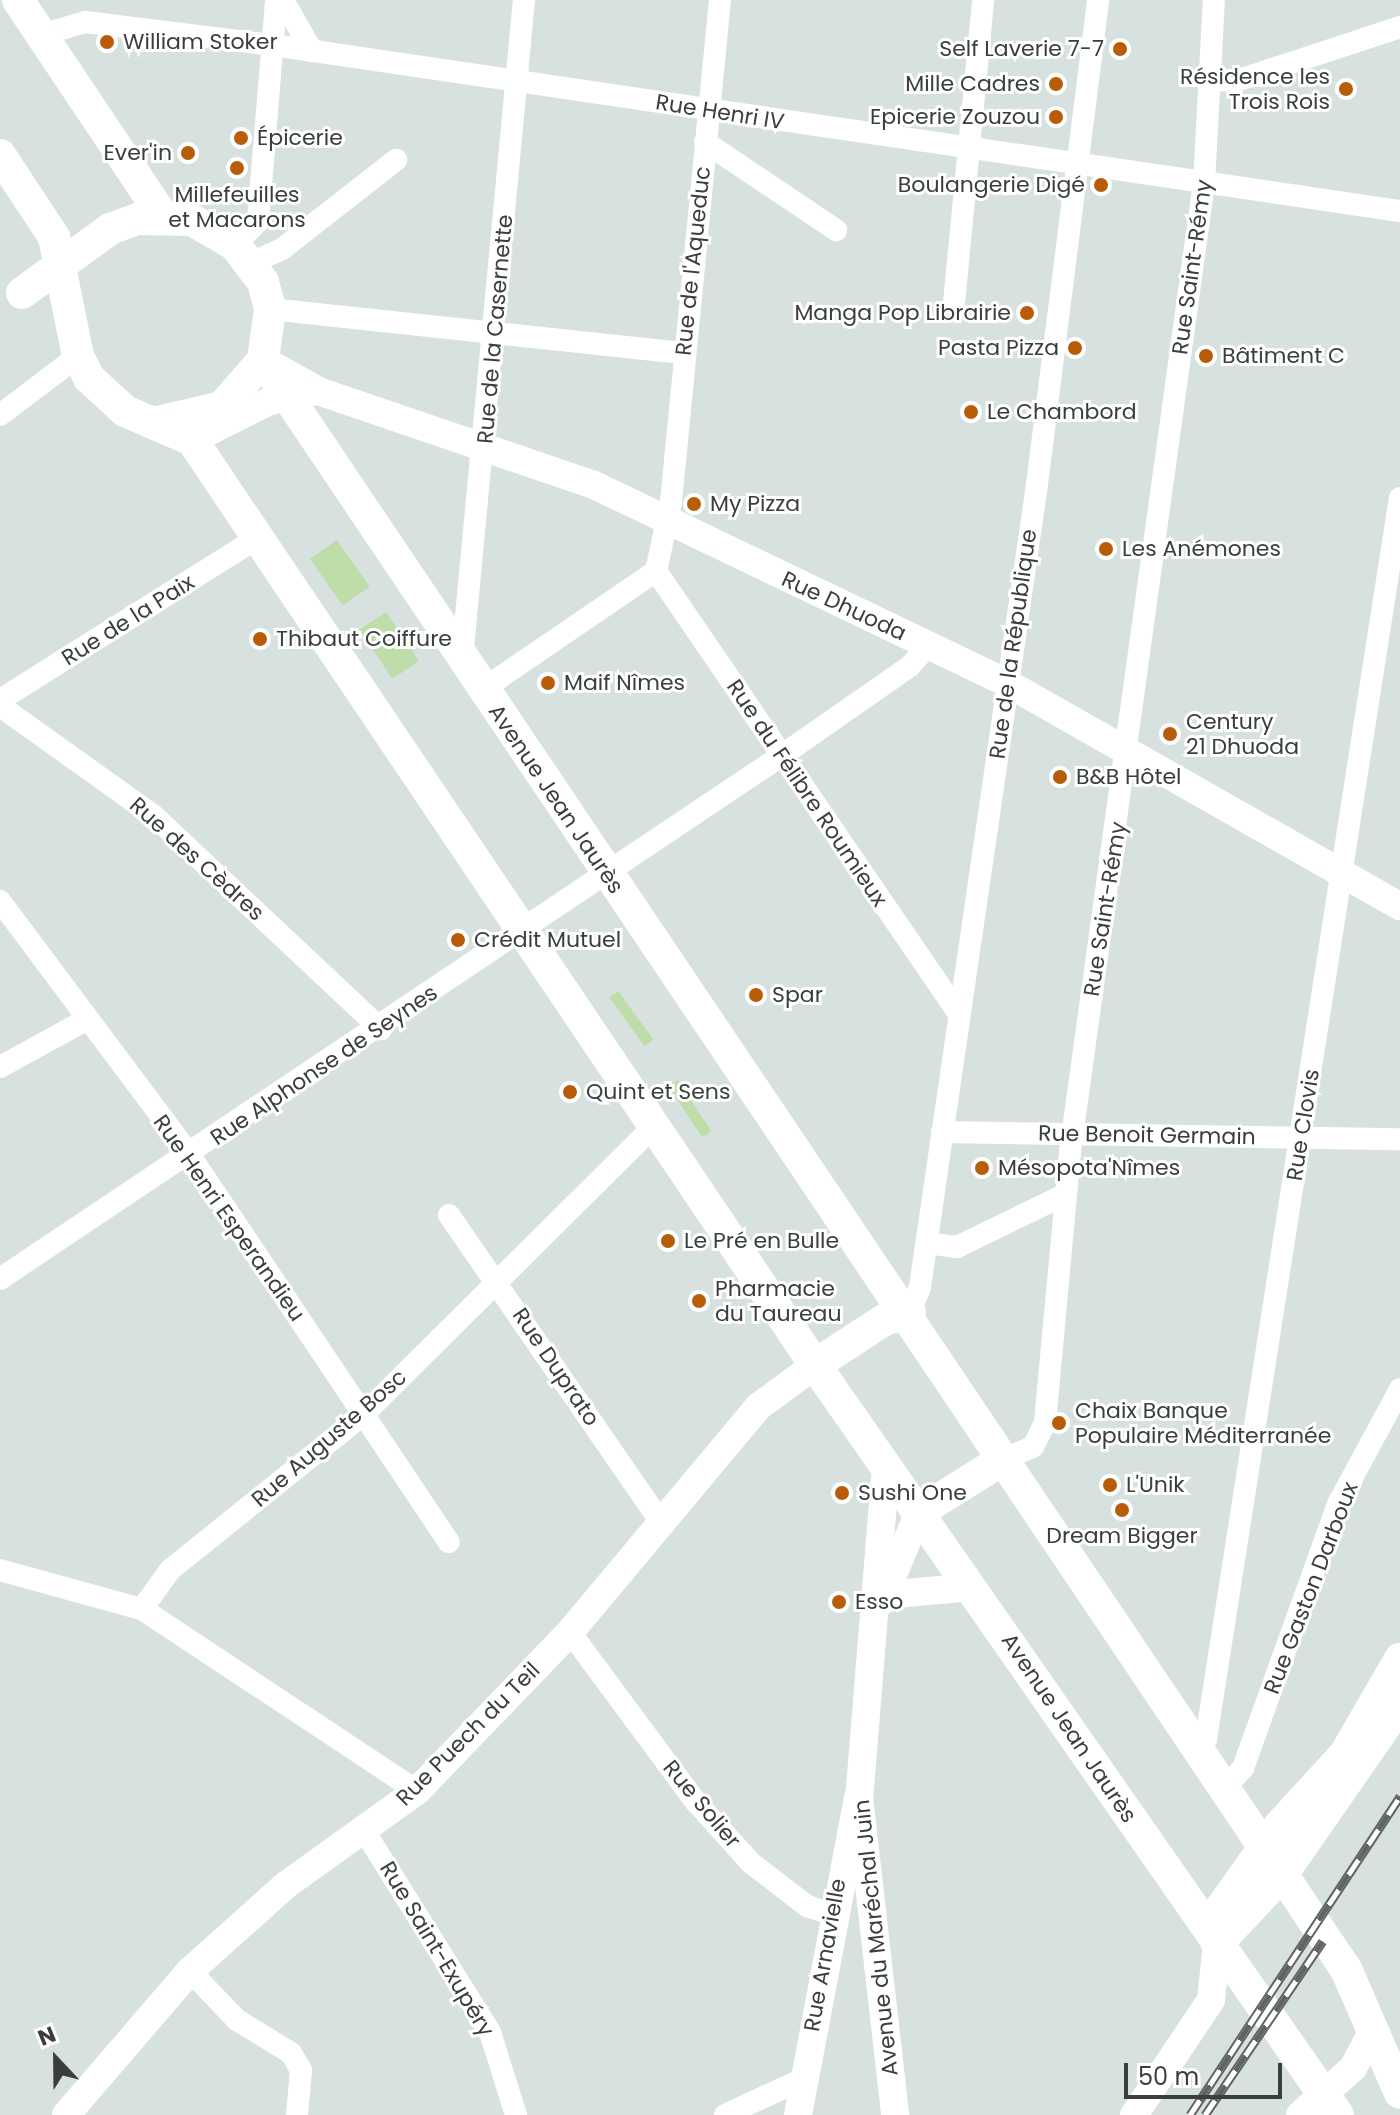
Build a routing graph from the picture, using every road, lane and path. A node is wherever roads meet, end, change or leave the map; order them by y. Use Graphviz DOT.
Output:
graph roads {
  1 [pos="18,0"];
  2 [pos="276,0"];
  3 [pos="283,0"];
  4 [pos="524,0"];
  5 [pos="720,0"];
  6 [pos="983,0"];
  7 [pos="1098,0"];
  8 [pos="1214,0"];
  9 [pos="1400,27"];
  10 [pos="41,35"];
  11 [pos="273,45"];
  12 [pos="312,51"];
  13 [pos="1212,80"];
  14 [pos="517,81"];
  15 [pos="708,110"];
  16 [pos="705,142"];
  17 [pos="970,151"];
  18 [pos="0,155"];
  19 [pos="396,160"];
  20 [pos="1074,167"];
  21 [pos="1204,183"];
  22 [pos="1400,211"];
  23 [pos="162,215"];
  24 [pos="204,227"];
  25 [pos="836,230"];
  26 [pos="243,254"];
  27 [pos="62,268"];
  28 [pos="11,291"];
  29 [pos="954,303"];
  30 [pos="270,309"];
  31 [pos="72,312"];
  32 [pos="495,333"];
  33 [pos="685,353"];
  34 [pos="78,356"];
  35 [pos="263,360"];
  36 [pos="321,392"];
  37 [pos="289,396"];
  38 [pos="0,415"];
  39 [pos="150,423"];
  40 [pos="192,440"];
  41 [pos="484,444"];
  42 [pos="1400,498"];
  43 [pos="666,522"];
  44 [pos="256,539"];
  45 [pos="656,571"];
  46 [pos="928,646"];
  47 [pos="462,659"];
  48 [pos="1007,683"];
  49 [pos="483,689"];
  50 [pos="0,703"];
  51 [pos="1127,747"];
  52 [pos="781,756"];
  53 [pos="605,873"];
  54 [pos="1342,875"];
  55 [pos="0,901"];
  56 [pos="1400,906"];
  57 [pos="522,931"];
  58 [pos="959,1014"];
  59 [pos="84,1021"];
  60 [pos="381,1029"];
  61 [pos="0,1067"];
  62 [pos="653,1127"];
  63 [pos="942,1132"];
  64 [pos="1072,1134"];
  65 [pos="1301,1138"];
  66 [pos="1400,1139"];
  67 [pos="189,1154"];
  68 [pos="1064,1195"];
  69 [pos="449,1215"];
  70 [pos="927,1243"];
  71 [pos="0,1279"];
  72 [pos="498,1282"];
  73 [pos="915,1300"];
  74 [pos="815,1365"];
  75 [pos="1400,1389"];
  76 [pos="364,1414"];
  77 [pos="1002,1460"];
  78 [pos="886,1465"];
  79 [pos="919,1512"];
  80 [pos="661,1522"];
  81 [pos="449,1542"];
  82 [pos="0,1570"];
  83 [pos="972,1587"];
  84 [pos="880,1606"];
  85 [pos="142,1609"];
  86 [pos="570,1632"];
  87 [pos="1400,1659"];
  88 [pos="1400,1705"];
  89 [pos="1195,1747"];
  90 [pos="1224,1788"];
  91 [pos="417,1791"];
  92 [pos="859,1797"];
  93 [pos="365,1832"];
  94 [pos="1263,1848"];
  95 [pos="1281,1876"];
  96 [pos="831,1914"];
  97 [pos="874,1914"];
  98 [pos="1217,1944"];
  99 [pos="190,1971"];
  100 [pos="1373,2030"];
  101 [pos="803,2079"];
  102 [pos="1400,2093"];
  103 [pos="1320,2109"];
  104 [pos="66,2115"];
  105 [pos="297,2115"];
  106 [pos="516,2115"];
  107 [pos="725,2115"];
  108 [pos="798,2115"];
  109 [pos="895,2115"];
  110 [pos="1134,2115"];
  1 -- 10 [label="main road"];
  2 -- 11 [label="street"];
  3 -- 12 [label="street"];
  4 -- 14 [label="street, Rue de la Casernette"];
  5 -- 15 [label="street, Rue de l'Aqueduc"];
  6 -- 17 [label="street"];
  7 -- 20 [label="street, Rue de la République"];
  8 -- 13 [label="street, Rue Saint-Rémy"];
  9 -- 13 [label="street"];
  10 -- 11 [label="street, Rue Henri IV"];
  10 -- 23 [label="main road"];
  11 -- 12 [label="street, Rue Henri IV"];
  11 -- 26 [label="street"];
  12 -- 14 [label="street, Rue Henri IV"];
  13 -- 21 [label="street, Rue Saint-Rémy"];
  14 -- 15 [label="street, Rue Henri IV"];
  14 -- 32 [label="street, Rue de la Casernette"];
  15 -- 16 [label="street, Rue de l'Aqueduc"];
  15 -- 17 [label="street, Rue Henri IV"];
  16 -- 25 [label="street"];
  16 -- 33 [label="street, Rue de l'Aqueduc"];
  17 -- 20 [label="street, Rue Henri IV"];
  17 -- 29 [label="street"];
  18 -- 27 [label="main road"];
  19 -- 26 [label="street"];
  20 -- 21 [label="street, Rue Henri IV"];
  20 -- 48 [label="street, Rue de la République"];
  21 -- 22 [label="street, Rue Henri IV"];
  21 -- 51 [label="street, Rue Saint-Rémy"];
  23 -- 24 [label="main road"];
  23 -- 27 [label="main road"];
  24 -- 26 [label="main road"];
  24 -- 31 [label="main road"];
  26 -- 30 [label="main road"];
  27 -- 28 [label="main road"];
  27 -- 31 [label="main road"];
  28 -- 31 [label="main road"];
  30 -- 32 [label="street"];
  30 -- 35 [label="main road"];
  31 -- 34 [label="main road"];
  32 -- 33 [label="street"];
  32 -- 41 [label="street, Rue de la Casernette"];
  33 -- 43 [label="street, Rue de l'Aqueduc"];
  34 -- 38 [label="street"];
  34 -- 39 [label="main road"];
  35 -- 36 [label="street, Rue Dhuoda"];
  35 -- 37 [label="main road, Avenue Jean Jaurès"];
  35 -- 39 [label="main road"];
  36 -- 37 [label="street"];
  36 -- 41 [label="street, Rue Dhuoda"];
  37 -- 40 [label="street"];
  37 -- 47 [label="main road, Avenue Jean Jaurès"];
  39 -- 40 [label="main road"];
  40 -- 44 [label="main road, Avenue Jean Jaurès"];
  41 -- 43 [label="street, Rue Dhuoda"];
  41 -- 47 [label="street, Rue de la Casernette"];
  42 -- 54 [label="street, Rue Clovis"];
  43 -- 45 [label="street, Rue de l'Aqueduc"];
  43 -- 46 [label="street, Rue Dhuoda"];
  44 -- 50 [label="street, Rue de la Paix"];
  44 -- 57 [label="main road, Avenue Jean Jaurès"];
  45 -- 49 [label="street"];
  45 -- 52 [label="street, Rue du Félibre Roumieux"];
  46 -- 48 [label="street, Rue Dhuoda"];
  46 -- 52 [label="street, Rue Alphonse de Seynes"];
  47 -- 49 [label="main road, Avenue Jean Jaurès"];
  48 -- 51 [label="street, Rue Dhuoda"];
  48 -- 58 [label="street, Rue de la République"];
  49 -- 53 [label="main road, Avenue Jean Jaurès"];
  50 -- 60 [label="street, Rue des Cèdres"];
  51 -- 54 [label="street, Rue Dhuoda"];
  51 -- 64 [label="street, Rue Saint-Rémy"];
  52 -- 53 [label="street, Rue Alphonse de Seynes"];
  52 -- 58 [label="street, Rue du Félibre Roumieux"];
  53 -- 57 [label="street, Rue Alphonse de Seynes"];
  53 -- 73 [label="main road, Avenue Jean Jaurès"];
  54 -- 56 [label="street, Rue Dhuoda"];
  54 -- 65 [label="street, Rue Clovis"];
  55 -- 59 [label="street, Rue Henri Esperandieu"];
  57 -- 60 [label="street, Rue Alphonse de Seynes"];
  57 -- 62 [label="main road, Avenue Jean Jaurès"];
  58 -- 63 [label="street, Rue de la République"];
  59 -- 61 [label="street"];
  59 -- 67 [label="street, Rue Henri Esperandieu"];
  60 -- 67 [label="street, Rue Alphonse de Seynes"];
  62 -- 72 [label="street, Rue Auguste Bosc"];
  62 -- 74 [label="main road, Avenue Jean Jaurès"];
  63 -- 64 [label="street, Rue Benoit Germain"];
  63 -- 70 [label="street, Rue de la République"];
  64 -- 65 [label="street, Rue Benoit Germain"];
  64 -- 68 [label="street, Rue Saint-Rémy"];
  65 -- 66 [label="street, Rue Benoit Germain"];
  65 -- 89 [label="street, Rue Clovis"];
  67 -- 71 [label="street, Rue Alphonse de Seynes"];
  67 -- 76 [label="street, Rue Henri Esperandieu"];
  68 -- 70 [label="street"];
  68 -- 77 [label="street, Rue Saint-Rémy"];
  69 -- 72 [label="street, Rue Duprato"];
  70 -- 73 [label="street, Rue de la République"];
  72 -- 76 [label="street, Rue Auguste Bosc"];
  72 -- 80 [label="street, Rue Duprato"];
  73 -- 74 [label="main road"];
  73 -- 77 [label="main road, Avenue Jean Jaurès"];
  74 -- 78 [label="main road, Avenue Jean Jaurès"];
  74 -- 80 [label="street, Rue Puech du Teil"];
  75 -- 90 [label="street, Rue Gaston Darboux"];
  76 -- 81 [label="street, Rue Henri Esperandieu"];
  76 -- 85 [label="street, Rue Auguste Bosc"];
  77 -- 79 [label="main road"];
  77 -- 89 [label="main road, Avenue Jean Jaurès"];
  78 -- 79 [label="main road, Avenue Jean Jaurès"];
  78 -- 84 [label="street, Avenue du Maréchal Juin"];
  79 -- 83 [label="main road, Avenue Jean Jaurès"];
  79 -- 84 [label="street, Avenue du Maréchal Juin"];
  80 -- 86 [label="street, Rue Puech du Teil"];
  82 -- 85 [label="street"];
  83 -- 84 [label="street"];
  83 -- 98 [label="main road, Avenue Jean Jaurès"];
  84 -- 92 [label="street, Avenue du Maréchal Juin"];
  85 -- 91 [label="street"];
  86 -- 91 [label="street, Rue Puech du Teil"];
  86 -- 96 [label="street, Rue Solier"];
  87 -- 94 [label="main road"];
  88 -- 95 [label="main road"];
  89 -- 90 [label="main road, Avenue Jean Jaurès"];
  90 -- 94 [label="main road, Avenue Jean Jaurès"];
  91 -- 93 [label="street, Rue Puech du Teil"];
  92 -- 96 [label="street, Rue Arnavielle"];
  92 -- 97 [label="street, Avenue du Maréchal Juin"];
  93 -- 99 [label="street, Rue Puech du Teil"];
  93 -- 106 [label="street, Rue Saint-Exupéry"];
  94 -- 95 [label="main road, Avenue Jean Jaurès"];
  94 -- 98 [label="main road"];
  95 -- 98 [label="main road"];
  95 -- 100 [label="main road, Avenue Jean Jaurès"];
  96 -- 97 [label="street, Rue Solier"];
  96 -- 101 [label="street, Rue Arnavielle"];
  97 -- 109 [label="street, Avenue du Maréchal Juin"];
  98 -- 103 [label="main road, Avenue Jean Jaurès"];
  98 -- 110 [label="street"];
  99 -- 104 [label="street, Rue Puech du Teil"];
  99 -- 105 [label="street"];
  100 -- 102 [label="main road, Avenue Jean Jaurès"];
  100 -- 103 [label="street"];
  101 -- 107 [label="street"];
  101 -- 108 [label="street, Rue Arnavielle"];
}
